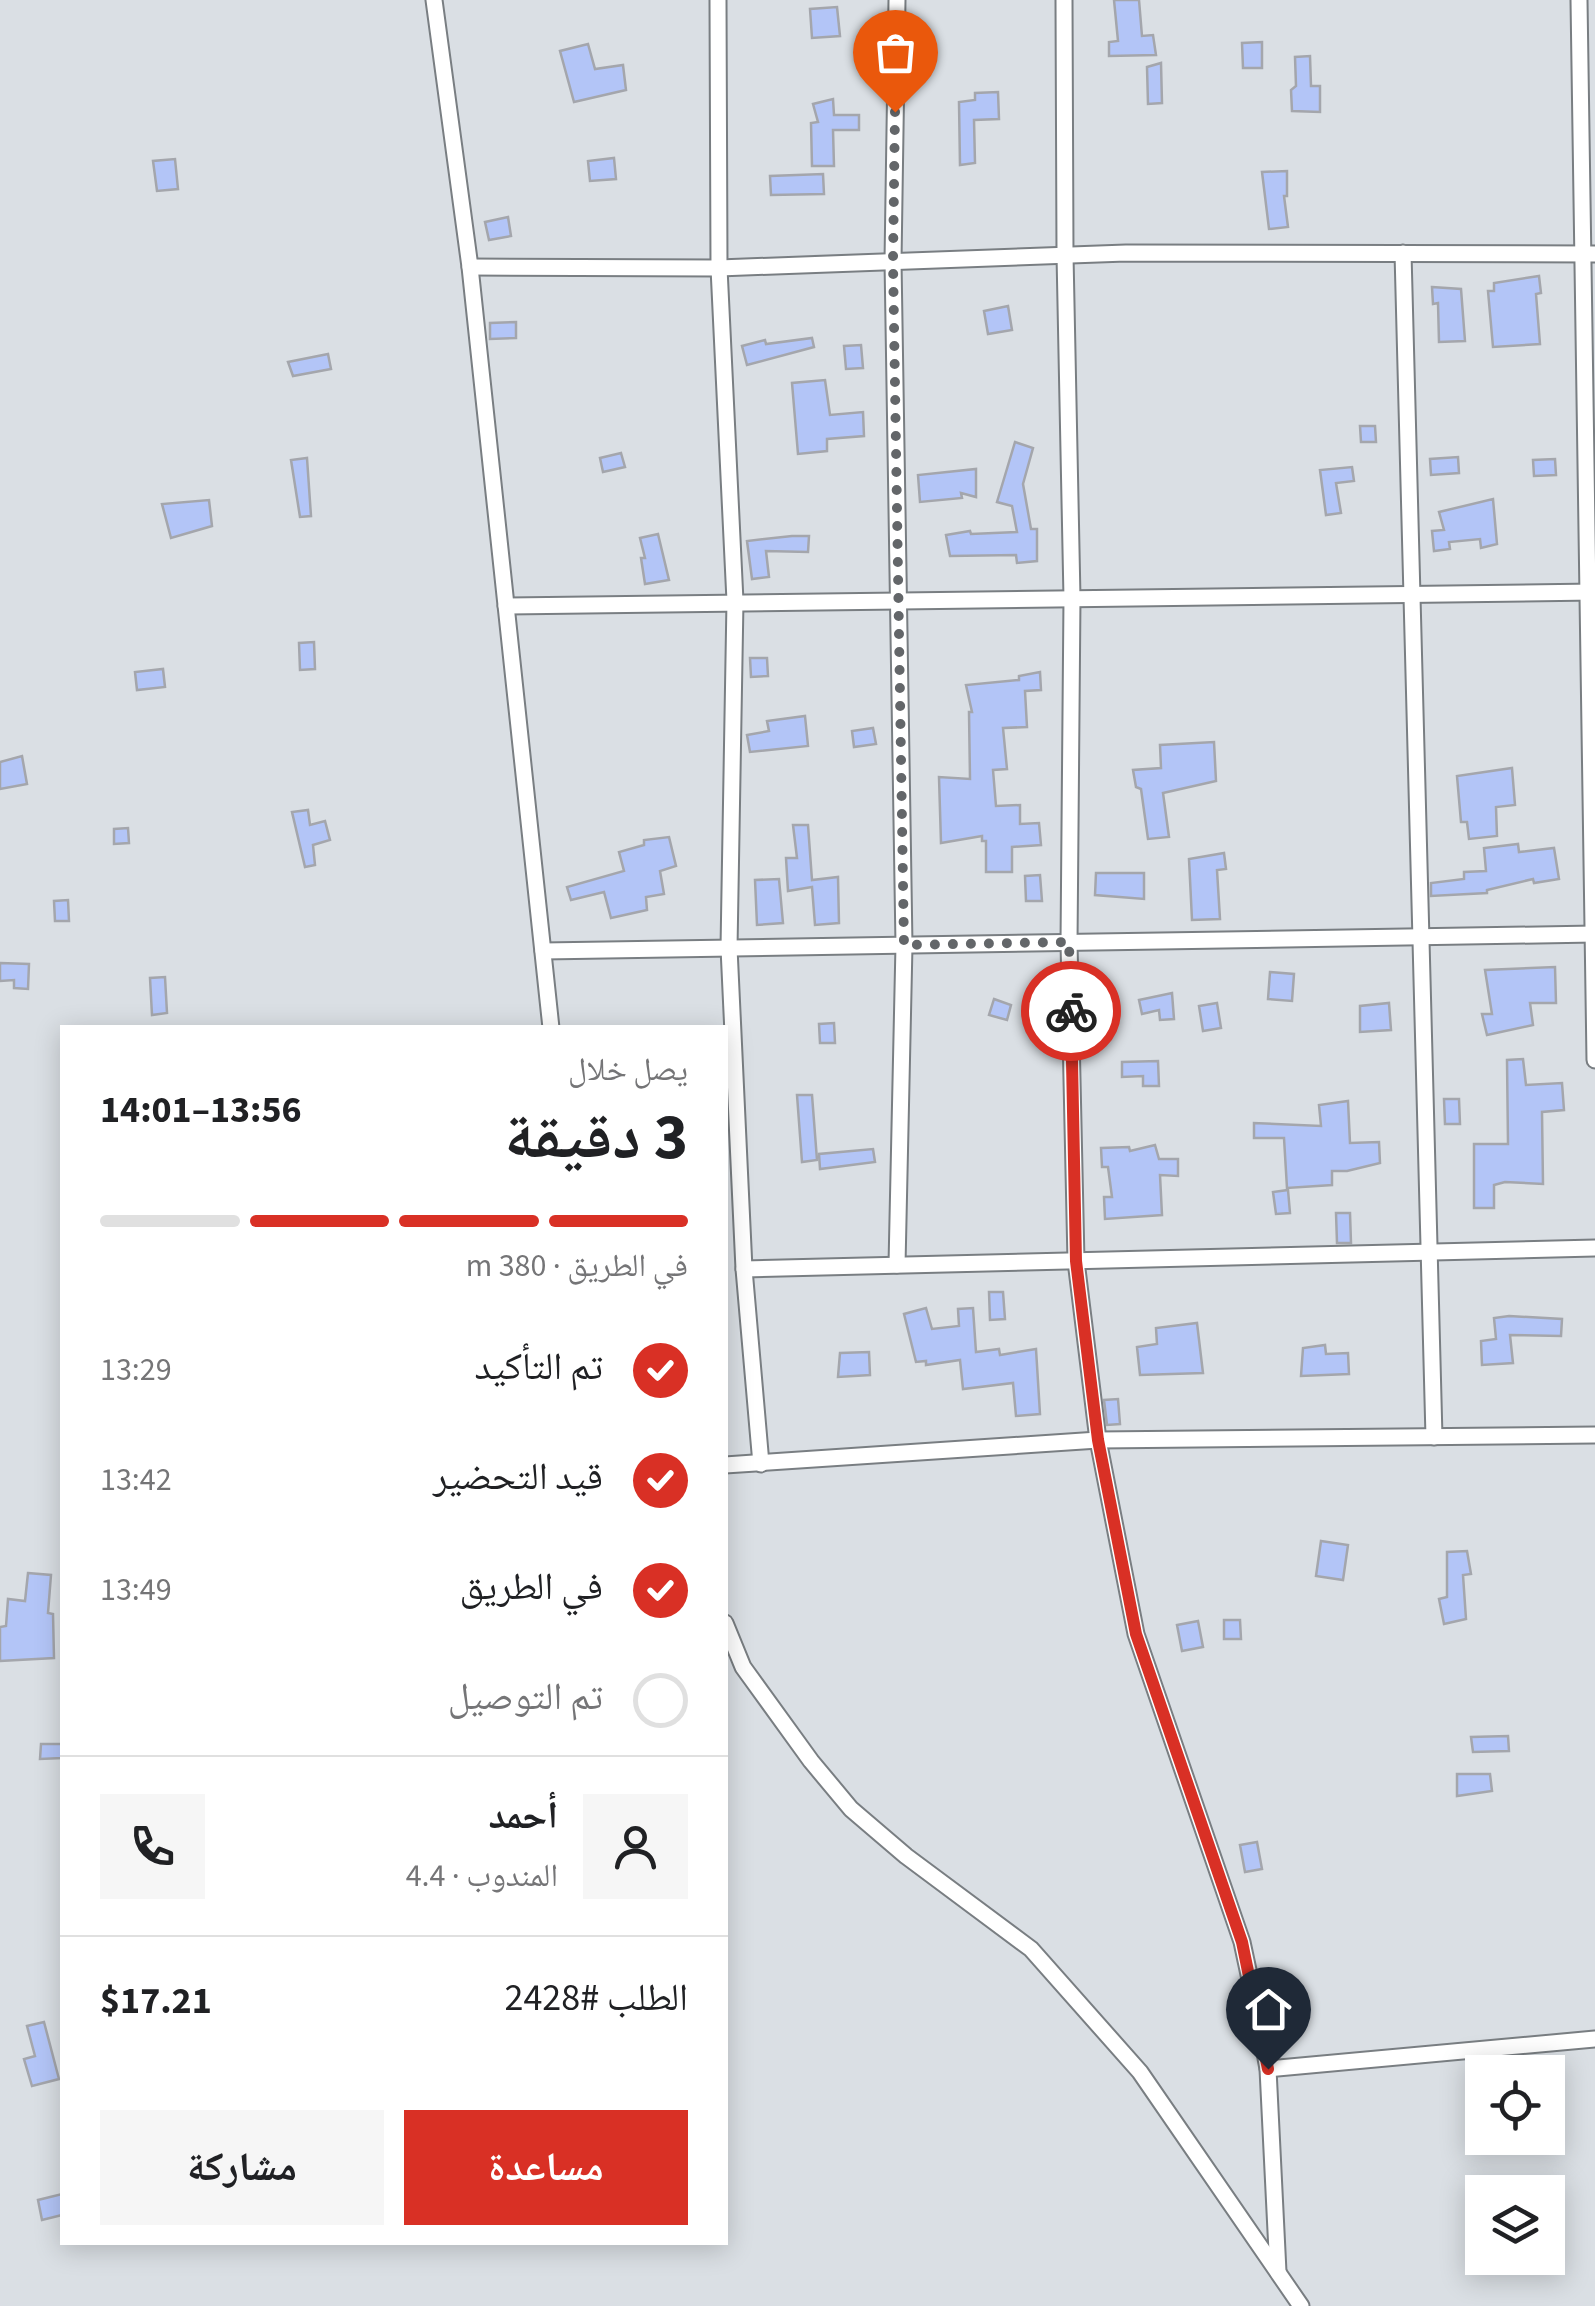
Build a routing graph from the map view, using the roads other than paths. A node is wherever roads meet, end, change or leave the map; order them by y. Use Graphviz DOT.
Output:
graph roads {
  1 [pos="434,0"];
  2 [pos="718,0"];
  3 [pos="897,0"];
  4 [pos="1064,0"];
  5 [pos="1579,0"];
  6 [pos="1404,253"];
  7 [pos="1589,254"];
  8 [pos="1065,255"];
  9 [pos="893,261"];
  10 [pos="470,267"];
  11 [pos="719,268"];
  12 [pos="1591,592"];
  13 [pos="1412,595"];
  14 [pos="1072,598"];
  15 [pos="897,600"];
  16 [pos="735,601"];
  17 [pos="506,606"];
  18 [pos="1593,934"];
  19 [pos="1421,937"];
  20 [pos="1069,942"];
  21 [pos="904,945"];
  22 [pos="729,948"];
  23 [pos="543,951"];
  24 [pos="551,1025"];
  25 [pos="1595,1060"];
  26 [pos="1595,1248"];
  27 [pos="1430,1252"];
  28 [pos="1076,1261"];
  29 [pos="897,1265"];
  30 [pos="744,1269"];
  31 [pos="1595,1435"];
  32 [pos="1434,1436"];
  33 [pos="1098,1440"];
  34 [pos="761,1464"];
  35 [pos="728,1465"];
  36 [pos="728,1630"];
  37 [pos="1595,2039"];
  38 [pos="1268,2069"];
  39 [pos="1278,2272"];
  40 [pos="1301,2306"];
  1 -- 10 [label="street"];
  2 -- 11 [label="street"];
  3 -- 9 [label="street"];
  4 -- 8 [label="street"];
  5 -- 7 [label="street"];
  6 -- 7 [label="street"];
  6 -- 8 [label="street"];
  6 -- 13 [label="street"];
  7 -- 12 [label="street"];
  8 -- 9 [label="street"];
  8 -- 14 [label="street"];
  9 -- 11 [label="street"];
  9 -- 15 [label="street"];
  10 -- 11 [label="street"];
  10 -- 17 [label="street"];
  11 -- 16 [label="street"];
  12 -- 13 [label="street"];
  12 -- 18 [label="street"];
  13 -- 14 [label="street"];
  13 -- 19 [label="street"];
  14 -- 15 [label="street"];
  14 -- 20 [label="street"];
  15 -- 16 [label="street"];
  15 -- 21 [label="street"];
  16 -- 17 [label="street"];
  16 -- 22 [label="street"];
  17 -- 23 [label="street"];
  18 -- 19 [label="street"];
  18 -- 25 [label="street"];
  19 -- 20 [label="street"];
  19 -- 27 [label="street"];
  20 -- 21 [label="street"];
  20 -- 28 [label="street"];
  21 -- 22 [label="street"];
  21 -- 29 [label="street"];
  22 -- 23 [label="street"];
  22 -- 30 [label="street"];
  23 -- 24 [label="street"];
  26 -- 27 [label="street"];
  27 -- 28 [label="street"];
  27 -- 32 [label="street"];
  28 -- 29 [label="street"];
  28 -- 33 [label="street"];
  29 -- 30 [label="street"];
  30 -- 34 [label="street"];
  31 -- 32 [label="street"];
  32 -- 33 [label="street"];
  33 -- 34 [label="street"];
  33 -- 38 [label="street"];
  34 -- 35 [label="street"];
  36 -- 39 [label="street"];
  37 -- 38 [label="street"];
  38 -- 39 [label="street"];
  39 -- 40 [label="street"];
}
